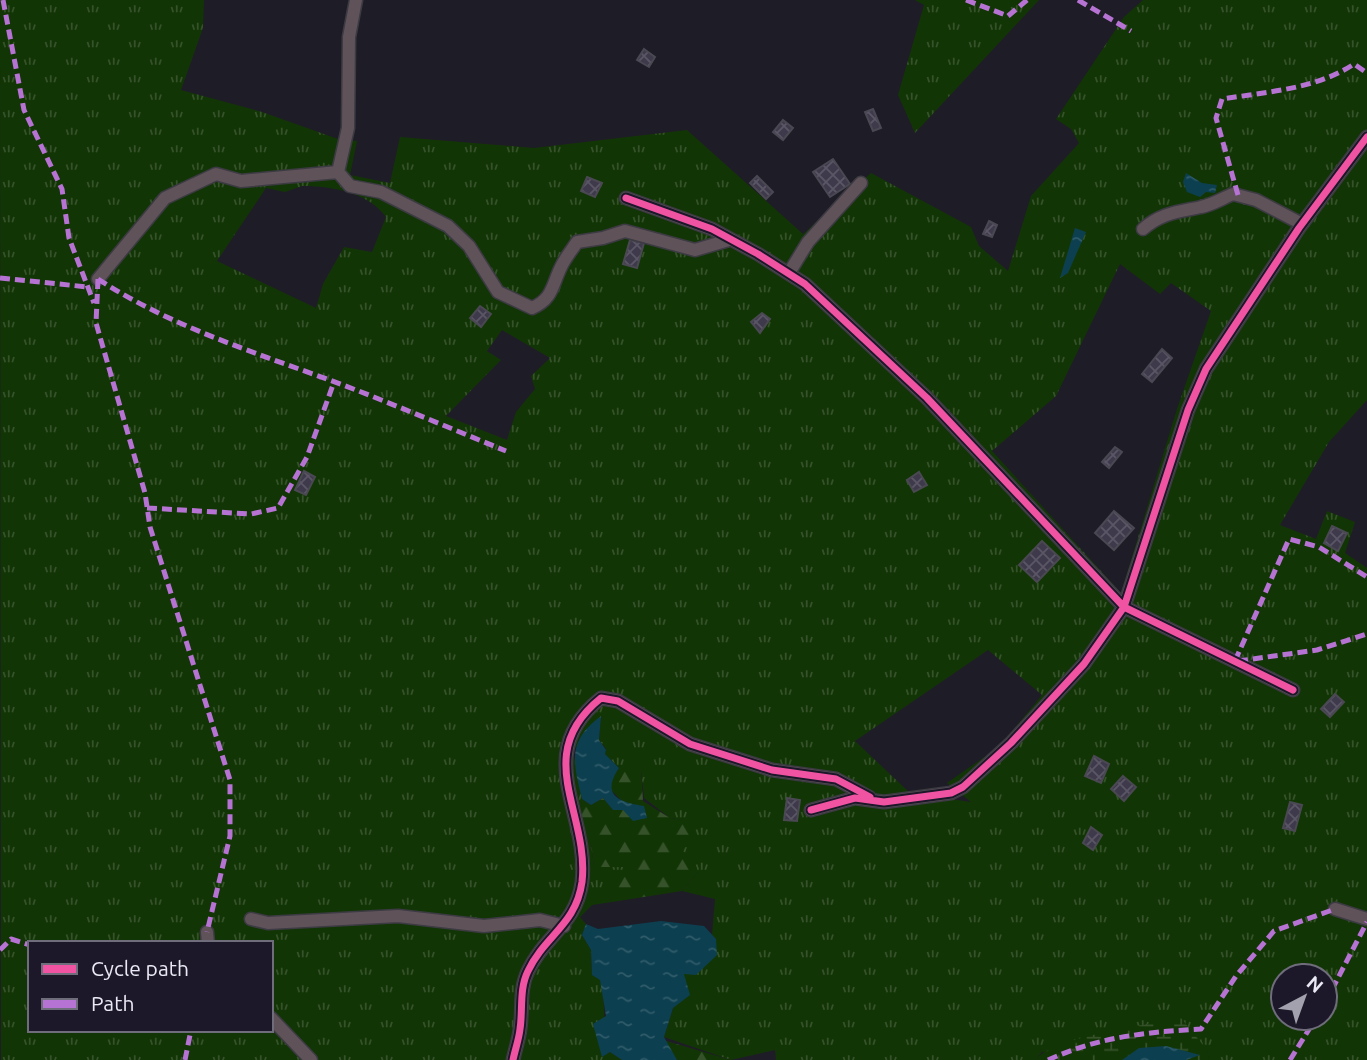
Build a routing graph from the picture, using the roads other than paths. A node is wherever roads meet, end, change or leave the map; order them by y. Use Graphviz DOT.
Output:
graph roads {
  1 [pos="356,0"];
  2 [pos="1367,137"];
  3 [pos="338,172"];
  4 [pos="861,183"];
  5 [pos="626,198"];
  6 [pos="1302,224"];
  7 [pos="1143,229"];
  8 [pos="729,240"];
  9 [pos="789,273"];
  10 [pos="98,279"];
  11 [pos="1124,607"];
  12 [pos="1293,690"];
  13 [pos="873,800"];
  14 [pos="811,810"];
  15 [pos="1335,909"];
  16 [pos="251,919"];
  17 [pos="1367,919"];
  18 [pos="564,926"];
  19 [pos="273,1020"];
  20 [pos="310,1060"];
  21 [pos="513,1060"];
  1 -- 3 [label="street"];
  2 -- 6 [label="street"];
  3 -- 8 [label="street"];
  3 -- 10 [label="street"];
  4 -- 9 [label="street"];
  5 -- 8 [label="street"];
  6 -- 7 [label="street"];
  6 -- 11 [label="street"];
  8 -- 9 [label="street"];
  9 -- 11 [label="street"];
  11 -- 12 [label="street"];
  11 -- 13 [label="street"];
  13 -- 14 [label="street"];
  13 -- 18 [label="street"];
  15 -- 17 [label="street"];
  16 -- 18 [label="street"];
  18 -- 21 [label="street"];
  19 -- 20 [label="street"];
}
